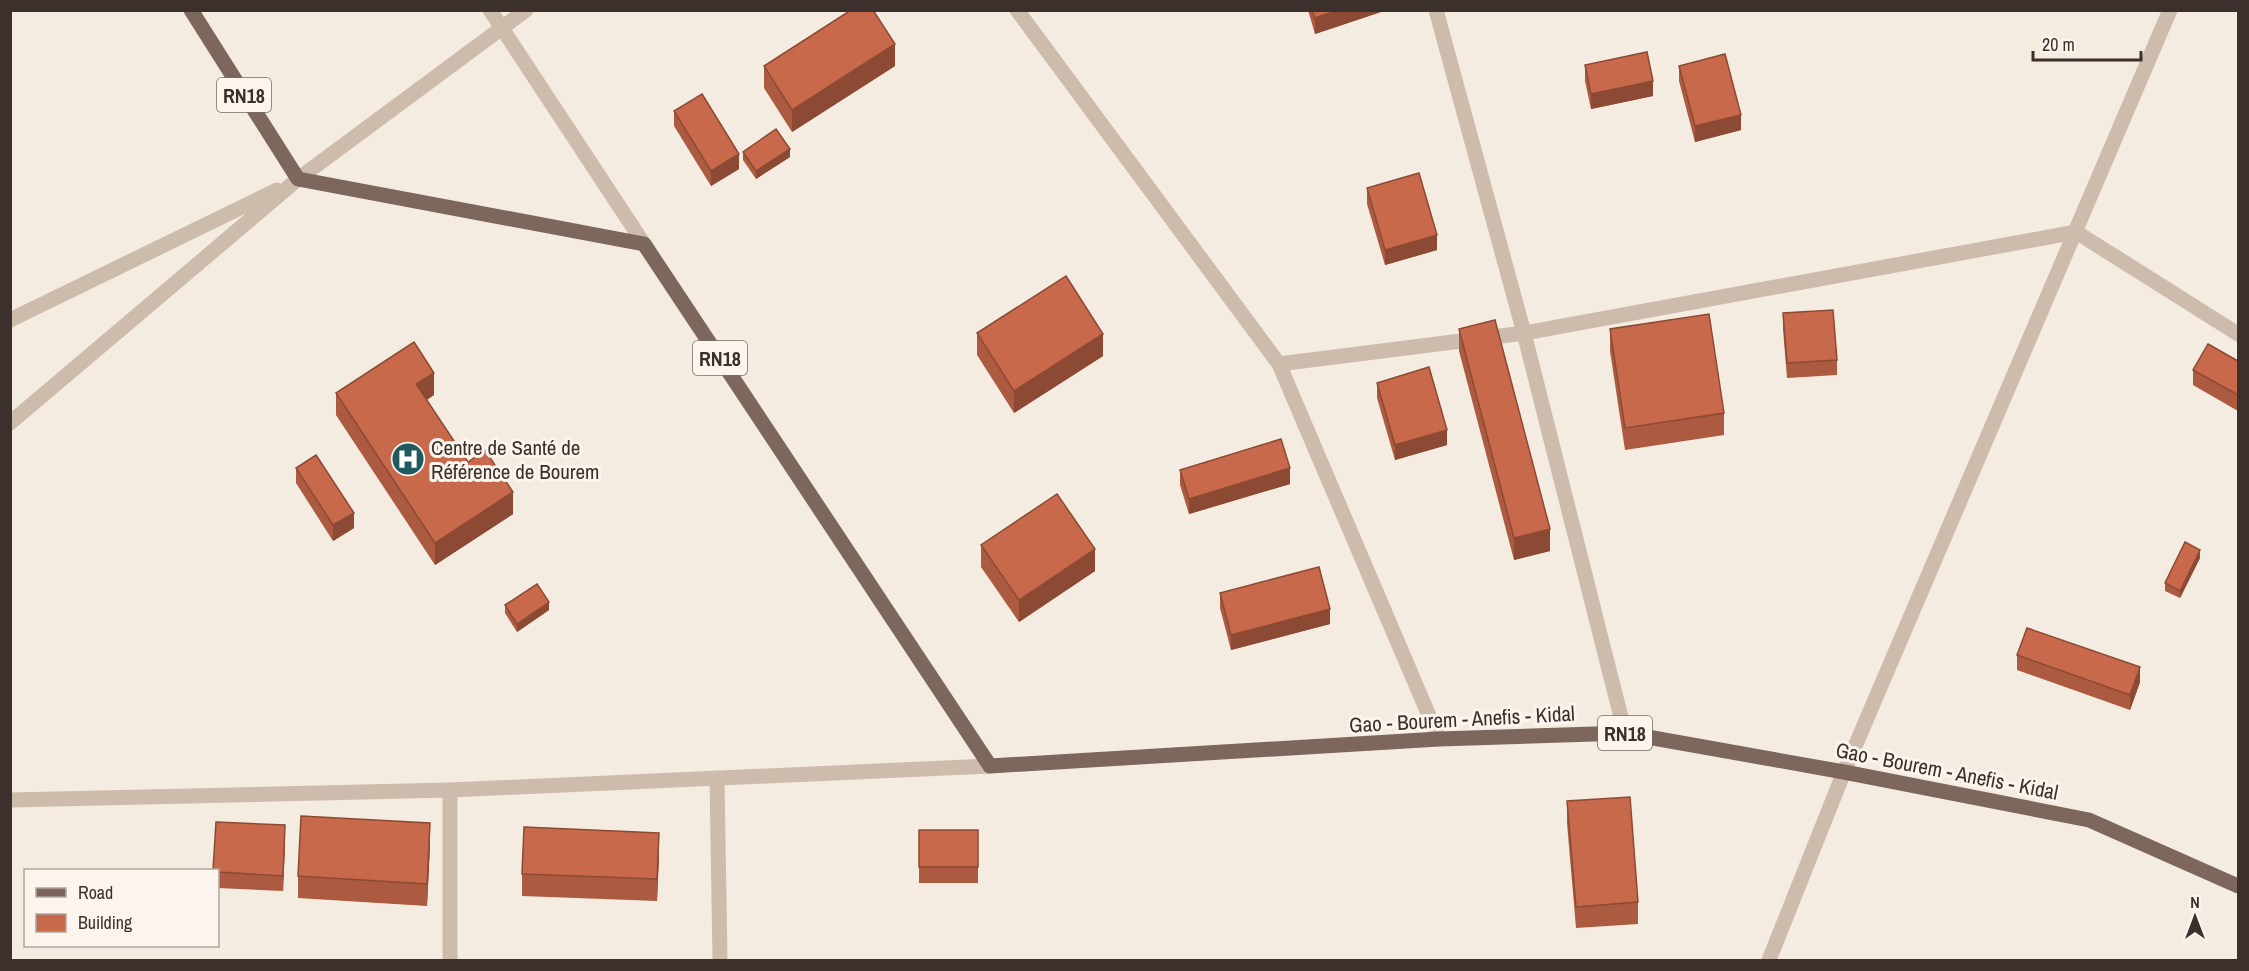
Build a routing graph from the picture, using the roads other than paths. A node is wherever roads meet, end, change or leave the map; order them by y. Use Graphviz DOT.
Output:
graph roads {
  1 [pos="191,10"];
  2 [pos="490,10"];
  3 [pos="526,10"];
  4 [pos="1017,10"];
  5 [pos="1436,10"];
  6 [pos="2170,10"];
  7 [pos="502,28"];
  8 [pos="298,179"];
  9 [pos="2076,232"];
  10 [pos="644,243"];
  11 [pos="10,320"];
  12 [pos="1524,333"];
  13 [pos="2238,334"];
  14 [pos="1280,364"];
  15 [pos="10,423"];
  16 [pos="1625,733"];
  17 [pos="1438,739"];
  18 [pos="990,766"];
  19 [pos="1844,771"];
  20 [pos="717,778"];
  21 [pos="450,790"];
  22 [pos="10,800"];
  23 [pos="2238,886"];
  24 [pos="450,960"];
  25 [pos="720,960"];
  26 [pos="1769,960"];
  1 -- 8 [label="main road, RN18"];
  2 -- 7 [label="street"];
  3 -- 7 [label="street"];
  4 -- 14 [label="street"];
  5 -- 12 [label="street"];
  6 -- 9 [label="street"];
  7 -- 8 [label="street"];
  7 -- 10 [label="street"];
  8 -- 10 [label="main road"];
  8 -- 11 [label="street"];
  8 -- 15 [label="street"];
  9 -- 12 [label="street"];
  9 -- 13 [label="street"];
  9 -- 19 [label="street"];
  10 -- 18 [label="main road, RN18"];
  12 -- 14 [label="street"];
  12 -- 16 [label="street"];
  14 -- 17 [label="street"];
  16 -- 17 [label="main road, Gao - Bourem - Anefis - Kidal / RN18"];
  16 -- 19 [label="main road, Gao - Bourem - Anefis - Kidal / RN18"];
  17 -- 18 [label="main road, Gao - Bourem - Anefis - Kidal / RN18"];
  18 -- 20 [label="street"];
  19 -- 23 [label="main road, Gao - Bourem - Anefis - Kidal / RN18"];
  19 -- 26 [label="street"];
  20 -- 21 [label="street"];
  20 -- 25 [label="street"];
  21 -- 22 [label="street"];
  21 -- 24 [label="street"];
}
